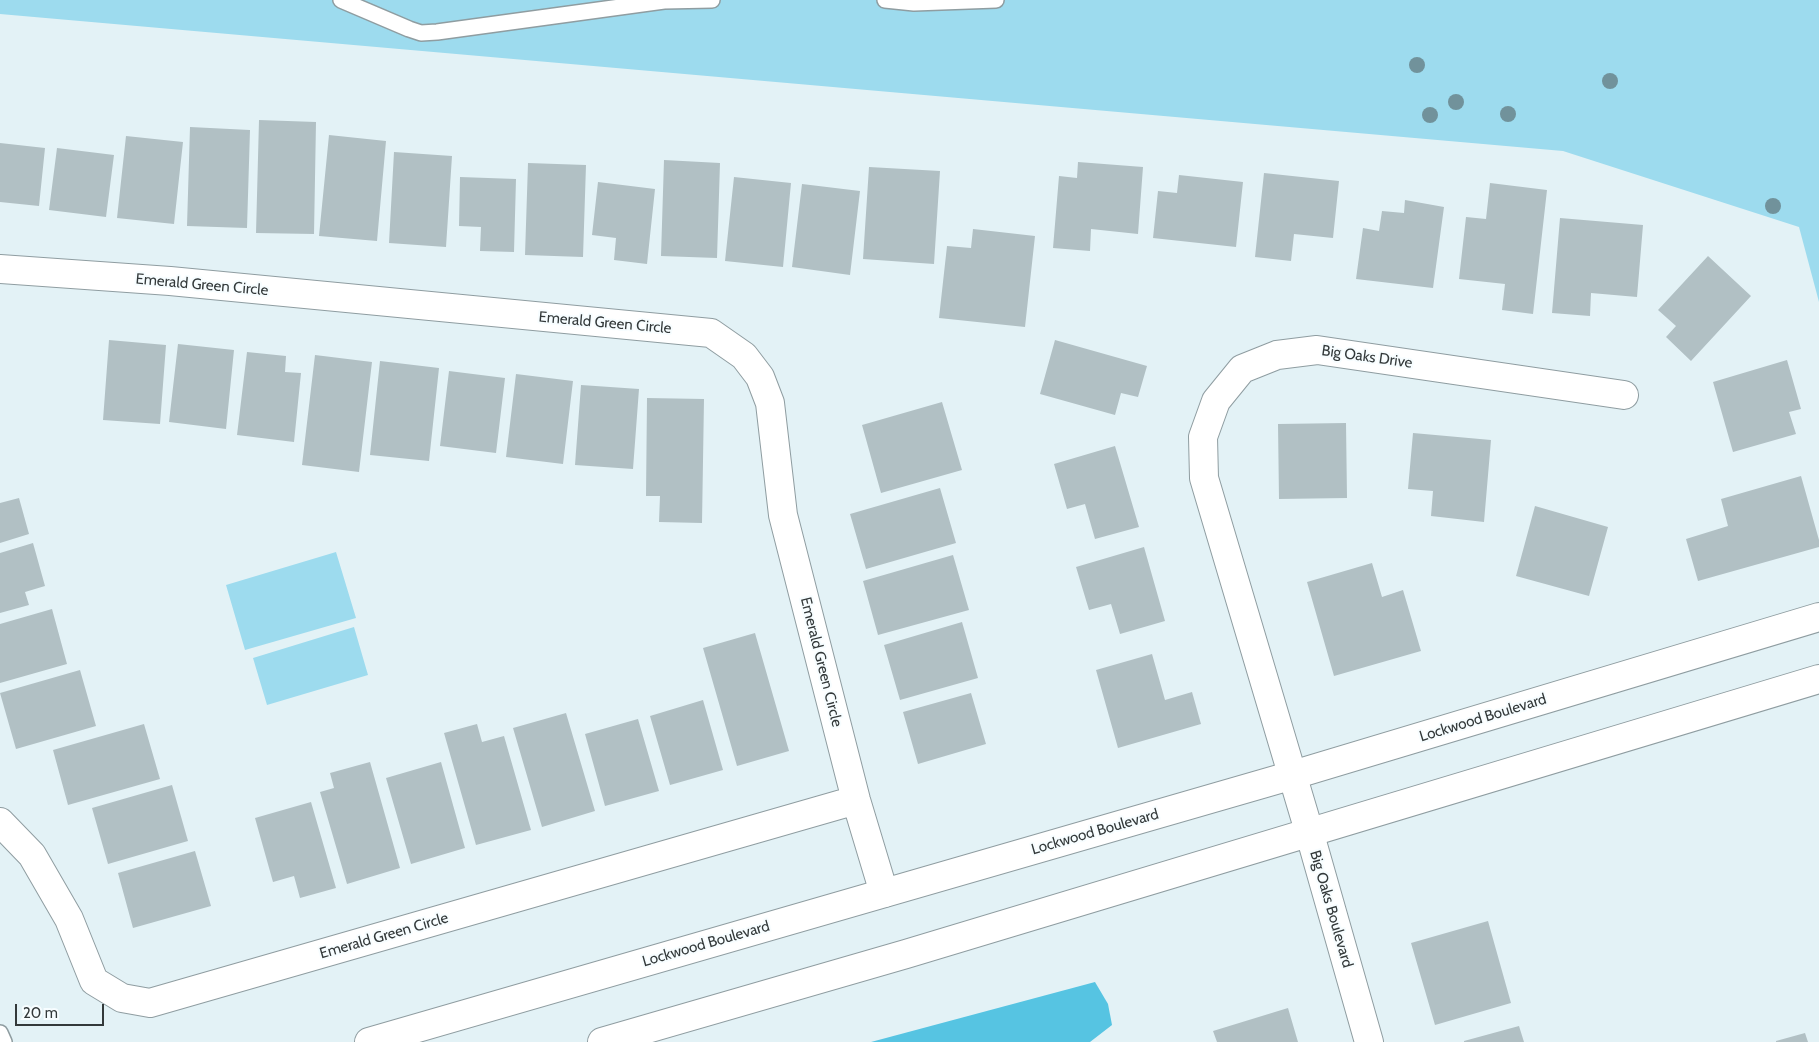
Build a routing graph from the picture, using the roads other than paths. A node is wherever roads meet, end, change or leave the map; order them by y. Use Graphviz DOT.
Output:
graph roads {
  1 [pos="341,0"];
  2 [pos="712,0"];
  3 [pos="886,0"];
  4 [pos="996,0"];
  5 [pos="0,268"];
  6 [pos="1624,395"];
  7 [pos="1819,617"];
  8 [pos="1819,679"];
  9 [pos="1293,775"];
  10 [pos="856,800"];
  11 [pos="0,822"];
  12 [pos="1309,831"];
  13 [pos="884,893"];
  14 [pos="0,1033"];
  15 [pos="4,1042"];
  16 [pos="369,1042"];
  17 [pos="602,1042"];
  18 [pos="1369,1042"];
  1 -- 2 [label="lane"];
  3 -- 4 [label="lane"];
  5 -- 10 [label="street, Emerald Green Circle"];
  6 -- 9 [label="street, Big Oaks Drive"];
  7 -- 9 [label="street, Lockwood Boulevard"];
  8 -- 12 [label="street"];
  9 -- 12 [label="street, Big Oaks Boulevard"];
  9 -- 13 [label="street, Lockwood Boulevard"];
  10 -- 11 [label="street, Emerald Green Circle"];
  10 -- 13 [label="street, Emerald Green Circle"];
  12 -- 17 [label="street"];
  12 -- 18 [label="street, Big Oaks Boulevard"];
  13 -- 16 [label="street, Lockwood Boulevard"];
  14 -- 15 [label="lane"];
}
